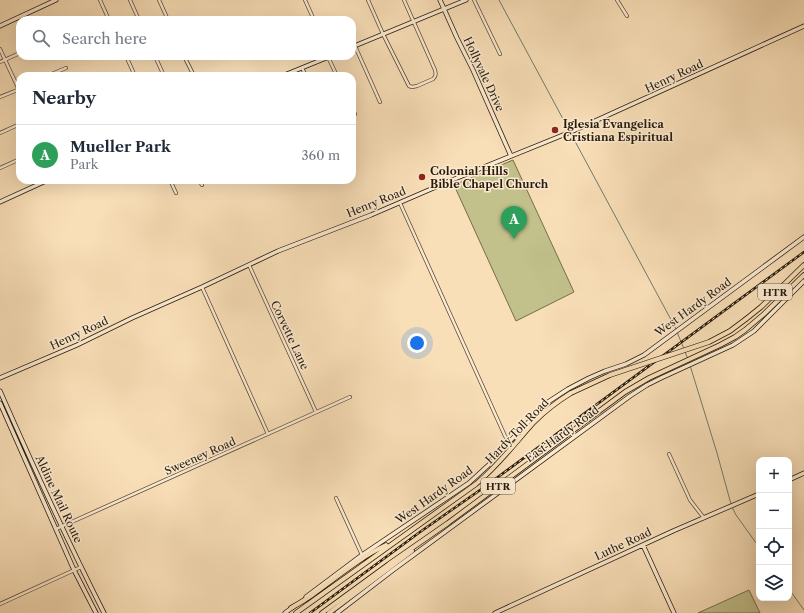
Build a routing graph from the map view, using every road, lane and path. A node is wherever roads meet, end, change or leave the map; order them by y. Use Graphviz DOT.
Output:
graph roads {
  1 [pos="56,0"];
  2 [pos="100,0"];
  3 [pos="130,0"];
  4 [pos="159,0"];
  5 [pos="305,0"];
  6 [pos="368,0"];
  7 [pos="404,0"];
  8 [pos="440,0"];
  9 [pos="466,0"];
  10 [pos="474,0"];
  11 [pos="617,0"];
  12 [pos="444,9"];
  13 [pos="22,16"];
  14 [pos="107,16"];
  15 [pos="137,16"];
  16 [pos="166,16"];
  17 [pos="312,16"];
  18 [pos="627,16"];
  19 [pos="16,19"];
  20 [pos="413,22"];
  21 [pos="0,26"];
  22 [pos="804,26"];
  23 [pos="383,34"];
  24 [pos="356,46"];
  25 [pos="0,49"];
  26 [pos="356,53"];
  27 [pos="500,54"];
  28 [pos="16,55"];
  29 [pos="5,60"];
  30 [pos="128,60"];
  31 [pos="157,60"];
  32 [pos="186,60"];
  33 [pos="322,60"];
  34 [pos="330,60"];
  35 [pos="0,62"];
  36 [pos="66,68"];
  37 [pos="302,68"];
  38 [pos="56,72"];
  39 [pos="133,72"];
  40 [pos="162,72"];
  41 [pos="192,72"];
  42 [pos="292,72"];
  43 [pos="304,72"];
  44 [pos="335,72"];
  45 [pos="16,82"];
  46 [pos="16,91"];
  47 [pos="0,97"];
  48 [pos="380,102"];
  49 [pos="16,126"];
  50 [pos="0,132"];
  51 [pos="512,156"];
  52 [pos="16,161"];
  53 [pos="0,168"];
  54 [pos="39,184"];
  55 [pos="172,184"];
  56 [pos="176,193"];
  57 [pos="0,202"];
  58 [pos="400,203"];
  59 [pos="804,237"];
  60 [pos="249,264"];
  61 [pos="804,265"];
  62 [pos="804,274"];
  63 [pos="804,281"];
  64 [pos="202,288"];
  65 [pos="0,378"];
  66 [pos="0,391"];
  67 [pos="350,397"];
  68 [pos="0,403"];
  69 [pos="316,412"];
  70 [pos="15,425"];
  71 [pos="11,427"];
  72 [pos="268,434"];
  73 [pos="509,442"];
  74 [pos="669,454"];
  75 [pos="35,470"];
  76 [pos="31,472"];
  77 [pos="804,473"];
  78 [pos="792,479"];
  79 [pos="756,495"];
  80 [pos="336,498"];
  81 [pos="54,510"];
  82 [pos="49,512"];
  83 [pos="704,518"];
  84 [pos="448,523"];
  85 [pos="62,526"];
  86 [pos="56,529"];
  87 [pos="397,540"];
  88 [pos="643,545"];
  89 [pos="362,555"];
  90 [pos="81,567"];
  91 [pos="74,570"];
  92 [pos="0,604"];
  93 [pos="101,606"];
  94 [pos="291,608"];
  95 [pos="96,611"];
  96 [pos="104,613"];
  97 [pos="285,613"];
  98 [pos="296,613"];
  99 [pos="322,613"];
  100 [pos="329,613"];
  101 [pos="336,613"];
  102 [pos="495,613"];
  103 [pos="674,613"];
  1 -- 13 [label="main road"];
  2 -- 14 [label="street"];
  3 -- 15 [label="street"];
  4 -- 16 [label="street"];
  5 -- 17 [label="street"];
  6 -- 23 [label="street"];
  7 -- 20 [label="street"];
  8 -- 12 [label="main road, Hollyvale Drive"];
  9 -- 12 [label="main road"];
  10 -- 27 [label="street"];
  11 -- 18 [label="street"];
  12 -- 20 [label="main road"];
  12 -- 51 [label="main road, Hollyvale Drive"];
  19 -- 21 [label="main road"];
  20 -- 23 [label="main road"];
  20 -- 23 [label="street"];
  22 -- 51 [label="main road, Henry Road"];
  23 -- 24 [label="main road"];
  25 -- 29 [label="street"];
  26 -- 48 [label="street"];
  28 -- 29 [label="street"];
  29 -- 35 [label="street"];
  29 -- 45 [label="street"];
  30 -- 39 [label="street"];
  31 -- 40 [label="street"];
  32 -- 41 [label="street"];
  33 -- 37 [label="main road"];
  34 -- 44 [label="street"];
  36 -- 38 [label="street"];
  37 -- 42 [label="main road"];
  37 -- 43 [label="street"];
  46 -- 47 [label="street"];
  49 -- 50 [label="street"];
  51 -- 58 [label="main road, Henry Road"];
  52 -- 53 [label="street"];
  54 -- 57 [label="main road"];
  55 -- 56 [label="street"];
  58 -- 60 [label="main road, Henry Road"];
  58 -- 73 [label="street"];
  59 -- 73 [label="main road, West Hardy Road"];
  60 -- 64 [label="main road, Henry Road"];
  60 -- 69 [label="street, Corvette Lane"];
  61 -- 87 [label="highway, Hardy Toll Road / HTR, bridge"];
  62 -- 84 [label="highway, HTR"];
  63 -- 101 [label="main road, East Hardy Road"];
  64 -- 65 [label="main road, Henry Road"];
  64 -- 72 [label="street"];
  66 -- 70 [label="main road, Aldine Mail Route"];
  67 -- 69 [label="street, Sweeney Road"];
  68 -- 71 [label="main road, Aldine Mail Route"];
  69 -- 72 [label="street, Sweeney Road"];
  70 -- 71 [label="main road"];
  70 -- 75 [label="main road, Aldine Mail Route"];
  71 -- 76 [label="main road, Aldine Mail Route"];
  72 -- 85 [label="street, Sweeney Road"];
  73 -- 89 [label="main road, West Hardy Road"];
  74 -- 83 [label="street"];
  75 -- 76 [label="main road"];
  75 -- 81 [label="main road, Aldine Mail Route"];
  76 -- 82 [label="main road, Aldine Mail Route"];
  77 -- 78 [label="main road"];
  79 -- 83 [label="main road, Luthe Road"];
  80 -- 89 [label="street"];
  81 -- 82 [label="main road"];
  81 -- 85 [label="main road, Aldine Mail Route"];
  82 -- 86 [label="main road, Aldine Mail Route"];
  83 -- 88 [label="main road, Luthe Road"];
  84 -- 99 [label="highway, HTR"];
  84 -- 100 [label="highway"];
  85 -- 86 [label="street, Sweeney Road"];
  85 -- 90 [label="main road, Aldine Mail Route"];
  86 -- 91 [label="main road, Aldine Mail Route"];
  87 -- 94 [label="highway"];
  87 -- 98 [label="highway, Hardy Toll Road / HTR"];
  88 -- 102 [label="main road, Luthe Road"];
  88 -- 103 [label="main road"];
  89 -- 94 [label="main road, West Hardy Road"];
  90 -- 91 [label="street"];
  90 -- 93 [label="main road, Aldine Mail Route"];
  91 -- 92 [label="street"];
  91 -- 95 [label="main road, Aldine Mail Route"];
  93 -- 95 [label="main road"];
  93 -- 96 [label="main road, Aldine Mail Route"];
  94 -- 97 [label="main road, West Hardy Road"];
}
